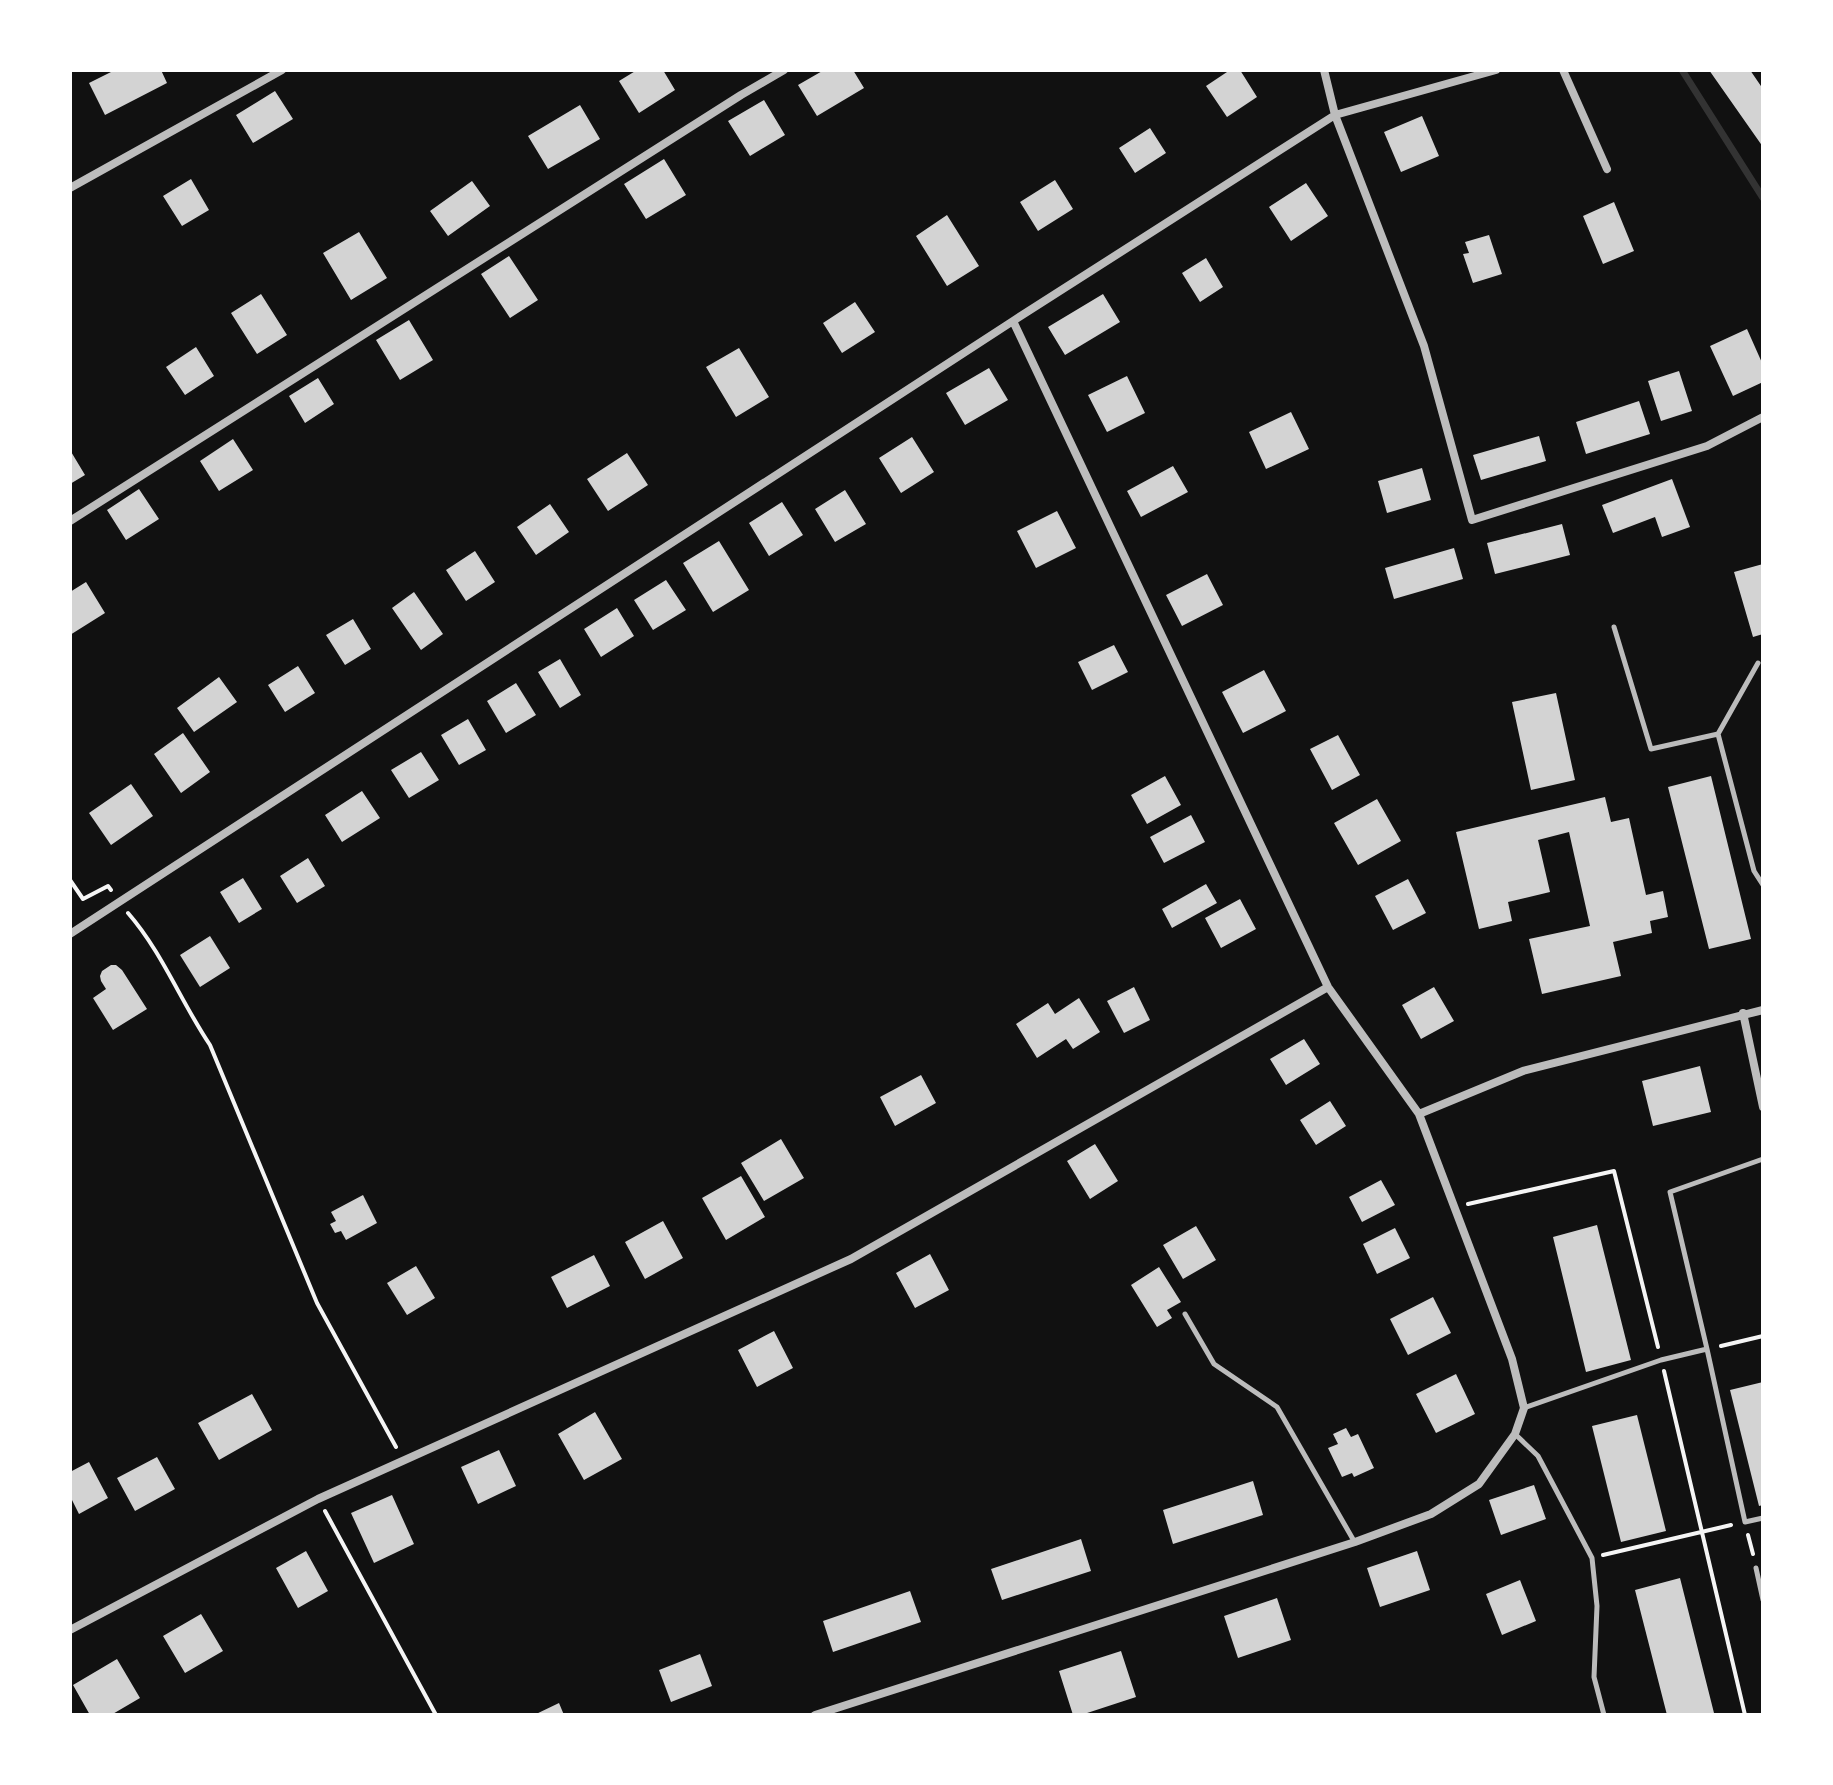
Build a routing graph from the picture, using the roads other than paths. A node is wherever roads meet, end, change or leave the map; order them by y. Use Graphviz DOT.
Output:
graph roads {
  1 [pos="282,70"];
  2 [pos="784,70"];
  3 [pos="1324,70"];
  4 [pos="1496,70"];
  5 [pos="1563,70"];
  6 [pos="1335,115"];
  7 [pos="1607,169"];
  8 [pos="70,188"];
  9 [pos="1013,321"];
  10 [pos="1763,417"];
  11 [pos="70,521"];
  12 [pos="1614,627"];
  13 [pos="1758,663"];
  14 [pos="1718,734"];
  15 [pos="1763,885"];
  16 [pos="70,934"];
  17 [pos="1328,987"];
  18 [pos="1763,1010"];
  19 [pos="1743,1013"];
  20 [pos="1763,1107"];
  21 [pos="1419,1114"];
  22 [pos="1763,1159"];
  23 [pos="1185,1314"];
  24 [pos="1707,1349"];
  25 [pos="1524,1408"];
  26 [pos="1515,1434"];
  27 [pos="1763,1518"];
  28 [pos="1355,1542"];
  29 [pos="1756,1568"];
  30 [pos="1763,1600"];
  31 [pos="70,1630"];
  32 [pos="815,1715"];
  33 [pos="1604,1715"];
  1 -- 8 [label="street"];
  2 -- 11 [label="street"];
  3 -- 6 [label="street"];
  4 -- 6 [label="street"];
  5 -- 7 [label="street"];
  6 -- 9 [label="street"];
  6 -- 10 [label="street"];
  9 -- 16 [label="street"];
  9 -- 17 [label="street"];
  12 -- 14 [label="lane"];
  13 -- 14 [label="lane"];
  14 -- 15 [label="lane"];
  17 -- 21 [label="street"];
  17 -- 31 [label="street"];
  18 -- 19 [label="street"];
  19 -- 20 [label="street"];
  19 -- 21 [label="street"];
  21 -- 25 [label="street"];
  22 -- 24 [label="lane"];
  23 -- 28 [label="lane"];
  24 -- 25 [label="lane"];
  24 -- 27 [label="lane"];
  25 -- 26 [label="street"];
  26 -- 28 [label="street"];
  26 -- 33 [label="lane"];
  28 -- 32 [label="street"];
  29 -- 30 [label="lane"];
}
